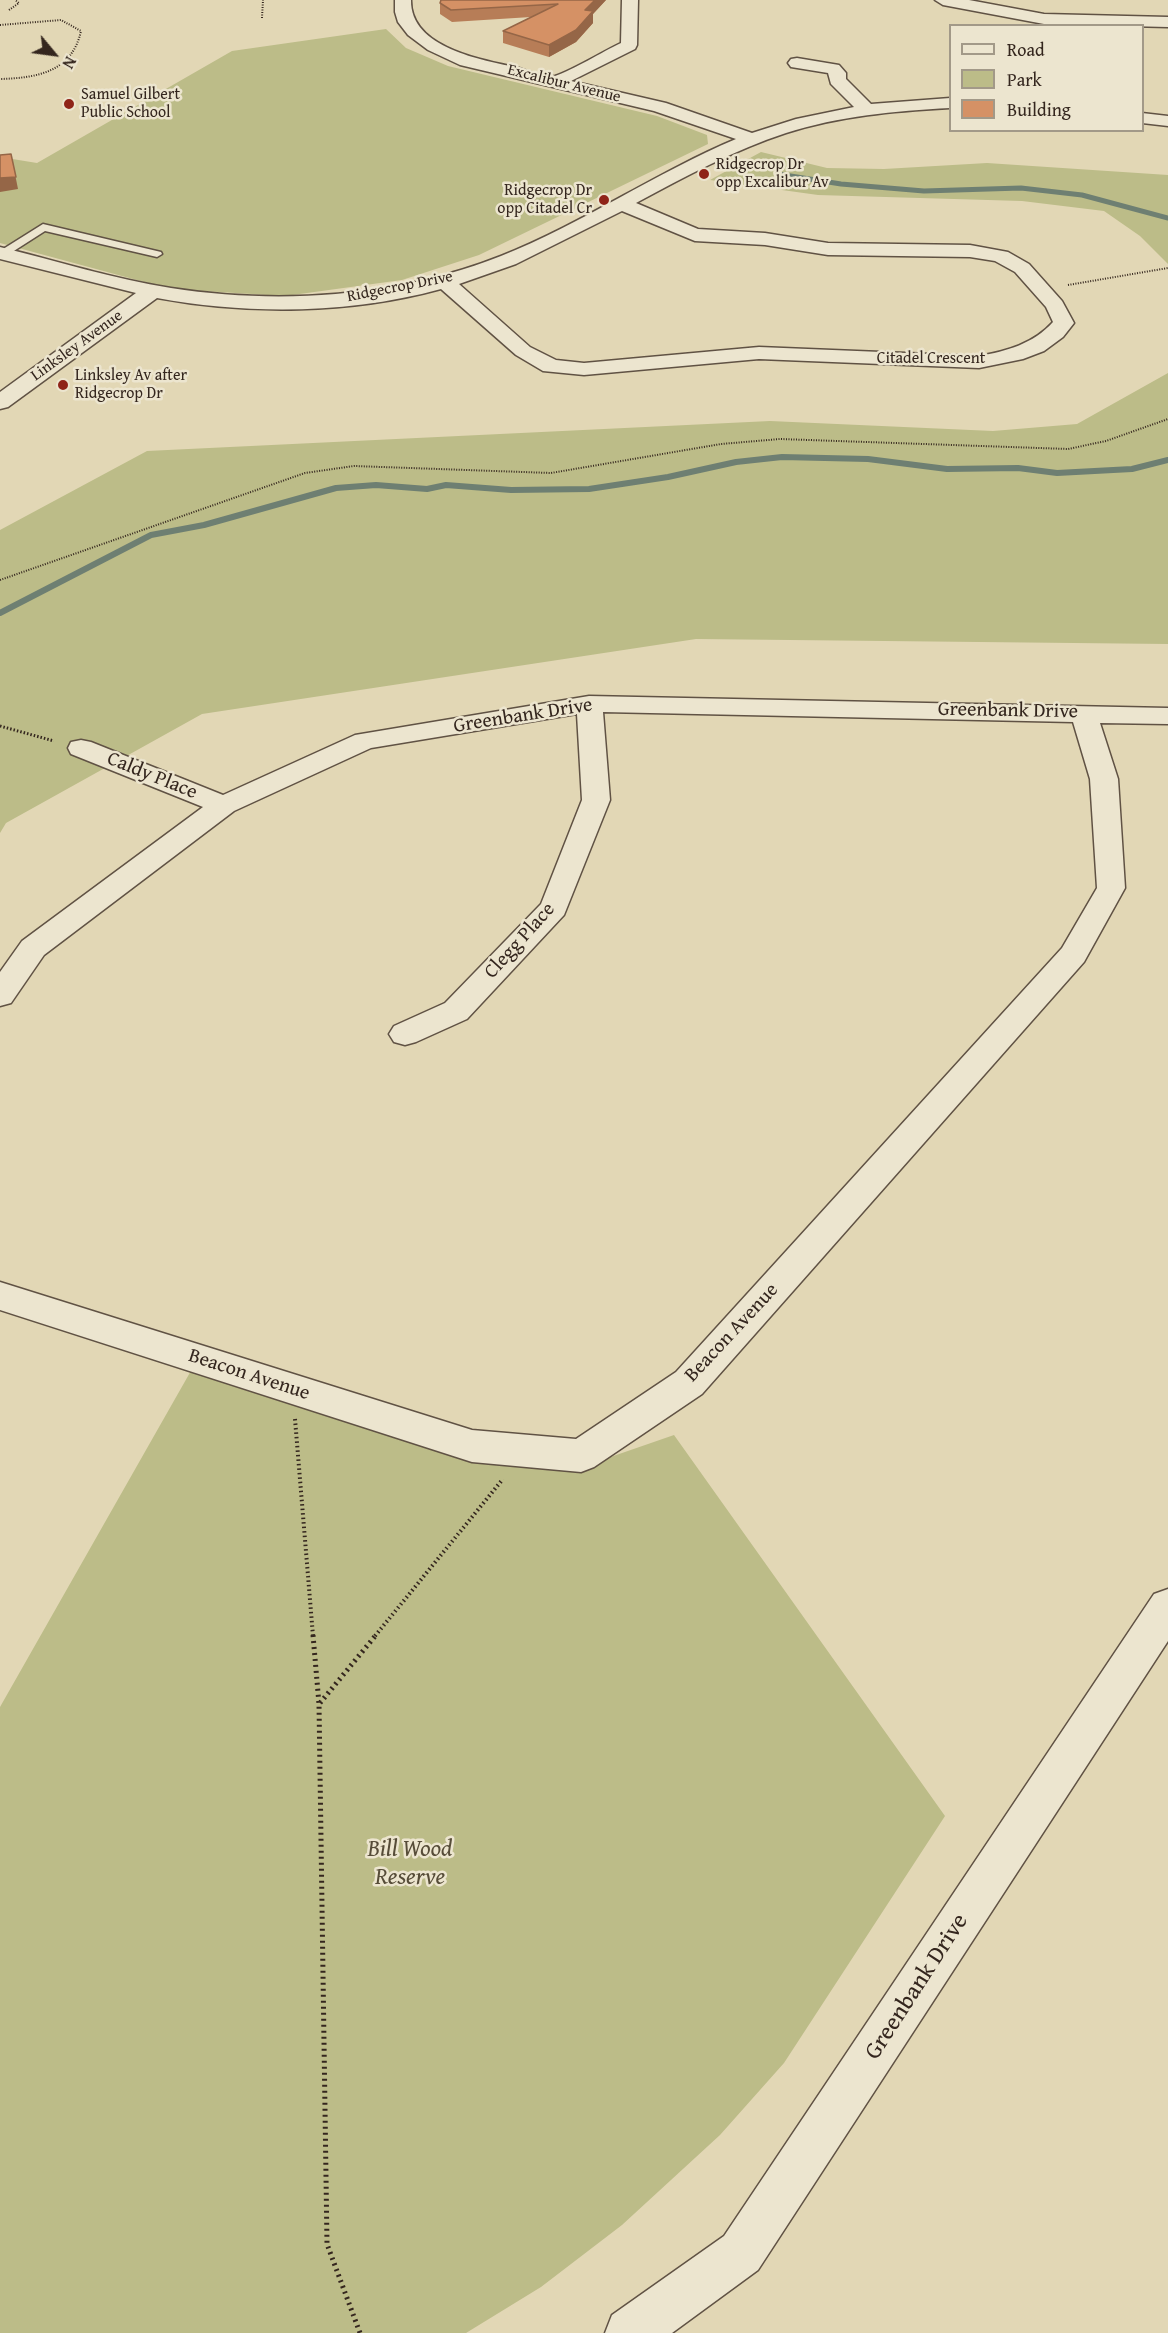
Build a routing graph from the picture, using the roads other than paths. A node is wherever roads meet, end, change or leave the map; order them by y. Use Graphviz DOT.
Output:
graph roads {
  1 [pos="403,0"];
  2 [pos="630,0"];
  3 [pos="943,0"];
  4 [pos="1044,22"];
  5 [pos="1168,22"];
  6 [pos="797,63"];
  7 [pos="555,82"];
  8 [pos="949,103"];
  9 [pos="867,110"];
  10 [pos="1144,118"];
  11 [pos="1168,121"];
  12 [pos="752,139"];
  13 [pos="621,204"];
  14 [pos="1,254"];
  15 [pos="157,254"];
  16 [pos="444,281"];
  17 [pos="154,290"];
  18 [pos="0,402"];
  19 [pos="589,704"];
  20 [pos="1084,712"];
  21 [pos="1168,716"];
  22 [pos="81,748"];
  23 [pos="224,805"];
  24 [pos="0,995"];
  25 [pos="405,1034"];
  26 [pos="0,1296"];
  27 [pos="1168,1607"];
  28 [pos="630,2333"];
  1 -- 7 [label="street, Excalibur Avenue"];
  2 -- 7 [label="street"];
  3 -- 4 [label="street"];
  4 -- 5 [label="street"];
  6 -- 9 [label="street"];
  7 -- 12 [label="street, Excalibur Avenue"];
  8 -- 9 [label="street, Ridgecrop Drive"];
  9 -- 12 [label="street, Ridgecrop Drive"];
  10 -- 11 [label="street"];
  12 -- 13 [label="street, Ridgecrop Drive"];
  13 -- 16 [label="street, Ridgecrop Drive"];
  13 -- 16 [label="street, Citadel Crescent"];
  14 -- 15 [label="lane"];
  14 -- 17 [label="street, Ridgecrop Drive"];
  16 -- 17 [label="street, Ridgecrop Drive"];
  17 -- 18 [label="street, Linksley Avenue"];
  19 -- 20 [label="street, Greenbank Drive"];
  19 -- 23 [label="street, Greenbank Drive"];
  19 -- 25 [label="street, Clegg Place"];
  20 -- 21 [label="street, Greenbank Drive"];
  20 -- 26 [label="street, Beacon Avenue"];
  22 -- 23 [label="street, Caldy Place"];
  23 -- 24 [label="street, Greenbank Drive"];
  27 -- 28 [label="street, Greenbank Drive"];
}
